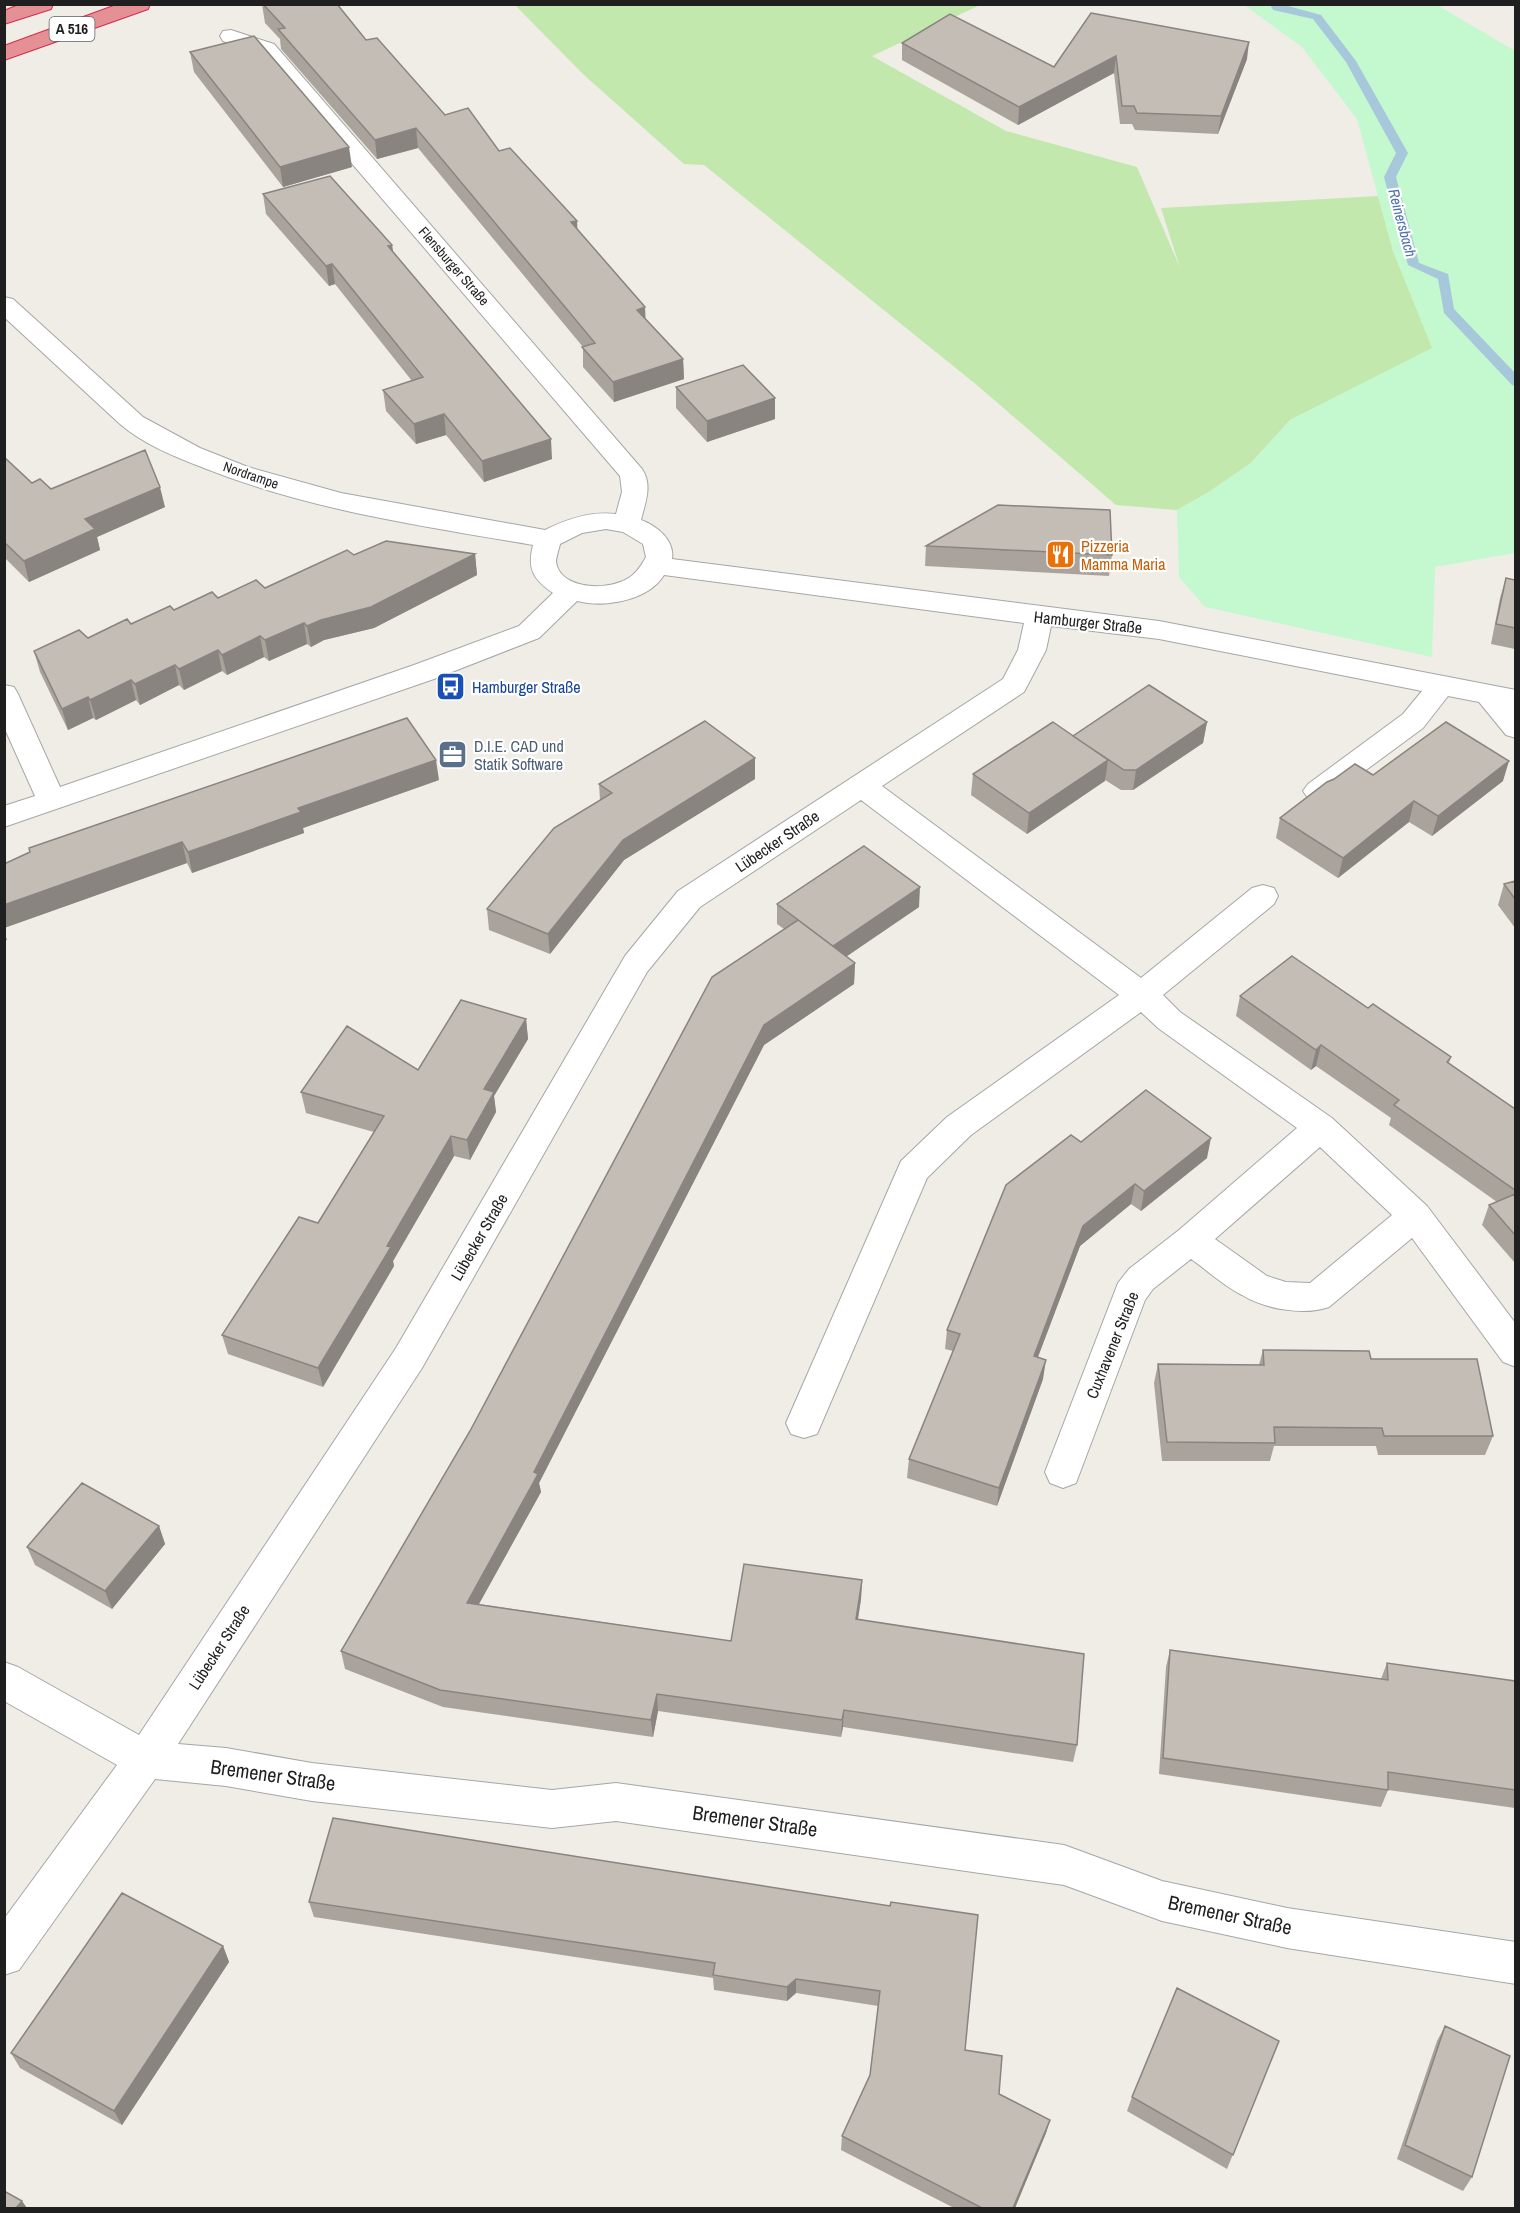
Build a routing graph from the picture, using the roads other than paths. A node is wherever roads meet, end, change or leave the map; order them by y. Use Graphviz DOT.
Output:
graph roads {
  1 [pos="43,4"];
  2 [pos="140,4"];
  3 [pos="4,18"];
  4 [pos="231,36"];
  5 [pos="4,54"];
  6 [pos="4,304"];
  7 [pos="627,524"];
  8 [pos="548,539"];
  9 [pos="658,566"];
  10 [pos="571,591"];
  11 [pos="1039,616"];
  12 [pos="1442,685"];
  13 [pos="1487,693"];
  14 [pos="4,694"];
  15 [pos="1515,700"];
  16 [pos="1515,728"];
  17 [pos="861,785"];
  18 [pos="1318,791"];
  19 [pos="52,801"];
  20 [pos="4,817"];
  21 [pos="1263,896"];
  22 [pos="1142,995"];
  23 [pos="1320,1127"];
  24 [pos="1415,1216"];
  25 [pos="1191,1240"];
  26 [pos="1515,1352"];
  27 [pos="804,1423"];
  28 [pos="1063,1472"];
  29 [pos="4,1680"];
  30 [pos="145,1760"];
  31 [pos="4,1955"];
  32 [pos="1515,1963"];
  1 -- 3 [label="highway, A 516"];
  2 -- 5 [label="highway, A 516"];
  4 -- 7 [label="street, Flensburger Straße"];
  6 -- 8 [label="street, Nordrampe"];
  7 -- 8 [label="street"];
  7 -- 9 [label="street"];
  8 -- 10 [label="street"];
  9 -- 10 [label="street"];
  9 -- 11 [label="street, Hamburger Straße"];
  10 -- 19 [label="street"];
  11 -- 12 [label="street, Hamburger Straße"];
  11 -- 17 [label="street, Lübecker Straße"];
  12 -- 13 [label="street, Hamburger Straße"];
  12 -- 18 [label="street"];
  13 -- 15 [label="street, Hamburger Straße"];
  13 -- 16 [label="street"];
  14 -- 19 [label="street"];
  17 -- 22 [label="street"];
  17 -- 30 [label="street, Lübecker Straße"];
  19 -- 20 [label="street"];
  21 -- 22 [label="street"];
  22 -- 23 [label="street"];
  22 -- 27 [label="street"];
  23 -- 24 [label="street"];
  23 -- 25 [label="street, Cuxhavener Straße"];
  24 -- 25 [label="street"];
  24 -- 26 [label="street"];
  25 -- 28 [label="street, Cuxhavener Straße"];
  29 -- 30 [label="street, Bremener Straße"];
  30 -- 31 [label="street, Lübecker Straße"];
  30 -- 32 [label="street, Bremener Straße"];
}
